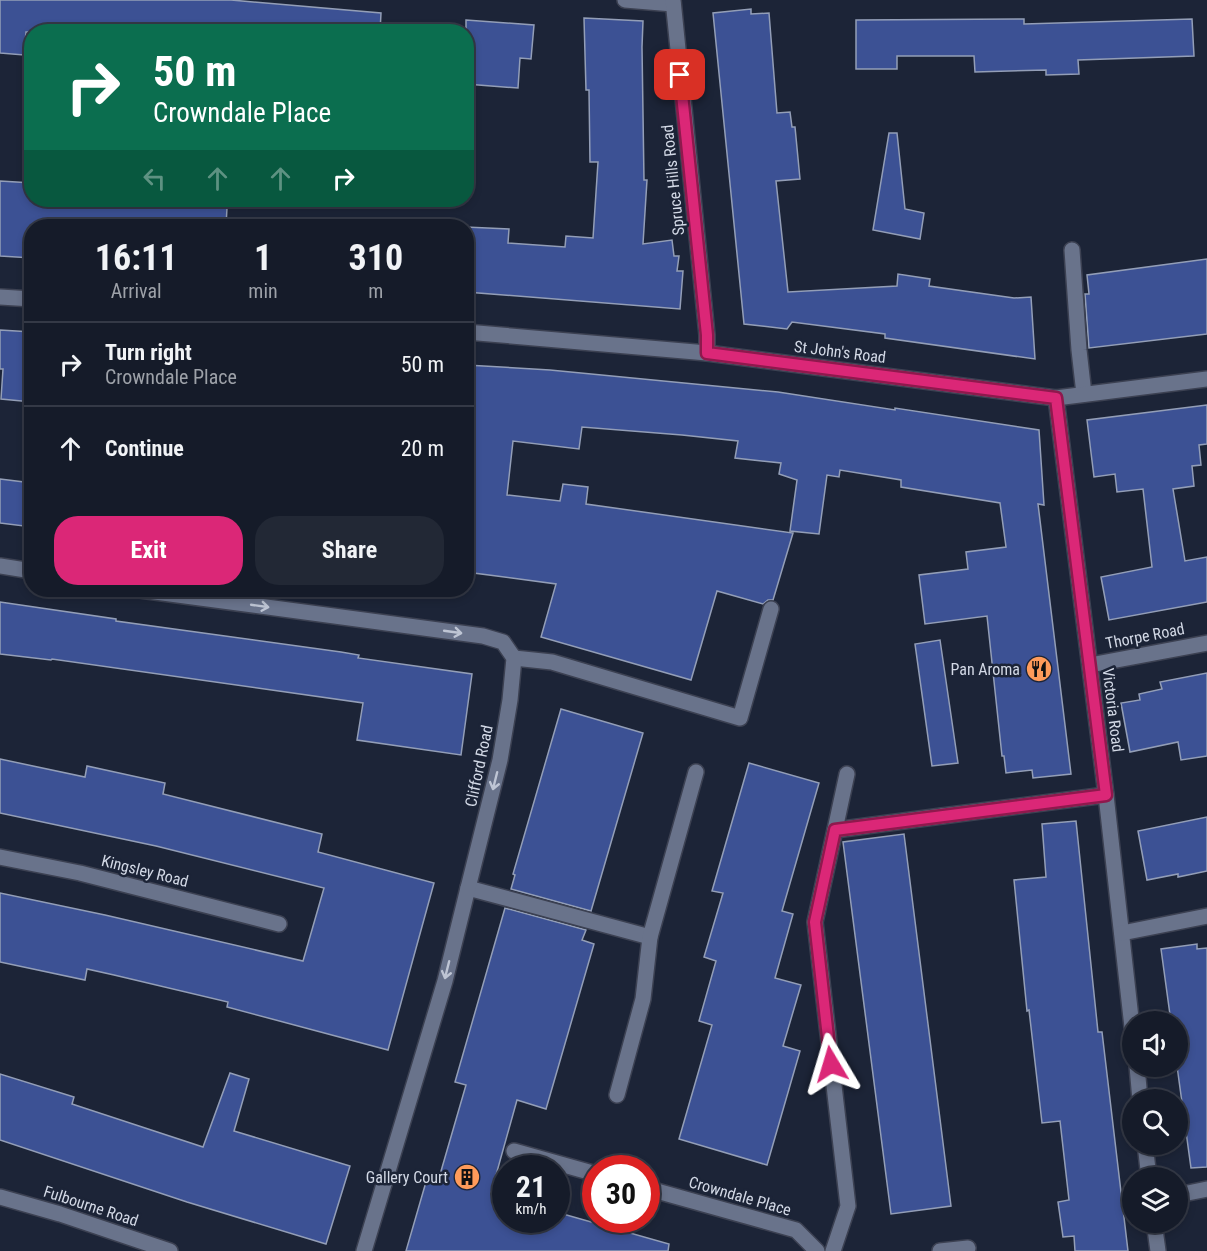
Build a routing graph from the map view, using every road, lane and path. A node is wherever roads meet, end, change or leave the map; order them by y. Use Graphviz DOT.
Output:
graph roads {
  1 [pos="625,0"];
  2 [pos="673,2"];
  3 [pos="1072,250"];
  4 [pos="0,297"];
  5 [pos="24,298"];
  6 [pos="474,333"];
  7 [pos="707,353"];
  8 [pos="1207,379"];
  9 [pos="1084,394"];
  10 [pos="1056,398"];
  11 [pos="0,566"];
  12 [pos="24,570"];
  13 [pos="192,597"];
  14 [pos="771,609"];
  15 [pos="1207,643"];
  16 [pos="514,658"];
  17 [pos="1090,665"];
  18 [pos="696,772"];
  19 [pos="847,774"];
  20 [pos="1106,795"];
  21 [pos="835,830"];
  22 [pos="0,857"];
  23 [pos="468,888"];
  24 [pos="1207,916"];
  25 [pos="279,924"];
  26 [pos="1122,933"];
  27 [pos="650,937"];
  28 [pos="1130,1011"];
  29 [pos="617,1095"];
  30 [pos="514,1151"];
  31 [pos="582,1170"];
  32 [pos="1207,1189"];
  33 [pos="660,1192"];
  34 [pos="1188,1193"];
  35 [pos="0,1197"];
  36 [pos="1156,1233"];
  37 [pos="968,1248"];
  38 [pos="170,1251"];
  39 [pos="364,1251"];
  40 [pos="817,1251"];
  41 [pos="833,1251"];
  42 [pos="940,1251"];
  43 [pos="1158,1251"];
  1 -- 2 [label="street, Spruce Hills Road"];
  2 -- 7 [label="street, Spruce Hills Road"];
  3 -- 9 [label="street"];
  4 -- 5 [label="street"];
  6 -- 7 [label="street, St John's Road"];
  7 -- 10 [label="street, St John's Road"];
  8 -- 9 [label="street, St John's Road"];
  9 -- 10 [label="street, St John's Road"];
  10 -- 17 [label="street, Victoria Road"];
  11 -- 12 [label="street"];
  13 -- 16 [label="street, one-way"];
  14 -- 16 [label="street"];
  15 -- 17 [label="street, Thorpe Road"];
  16 -- 23 [label="street, Clifford Road, one-way"];
  17 -- 20 [label="street, Victoria Road"];
  18 -- 27 [label="street"];
  19 -- 21 [label="street"];
  20 -- 21 [label="street"];
  20 -- 26 [label="street, Victoria Road"];
  21 -- 41 [label="street"];
  22 -- 25 [label="street, Kingsley Road"];
  23 -- 27 [label="street"];
  23 -- 39 [label="street, Clifford Road, one-way"];
  24 -- 26 [label="street"];
  26 -- 28 [label="street, Victoria Road"];
  27 -- 29 [label="street"];
  30 -- 31 [label="street"];
  32 -- 34 [label="street"];
  33 -- 40 [label="street, Crowndale Place"];
  35 -- 38 [label="street, Fulbourne Road"];
  36 -- 43 [label="street"];
  37 -- 42 [label="street"];
}
